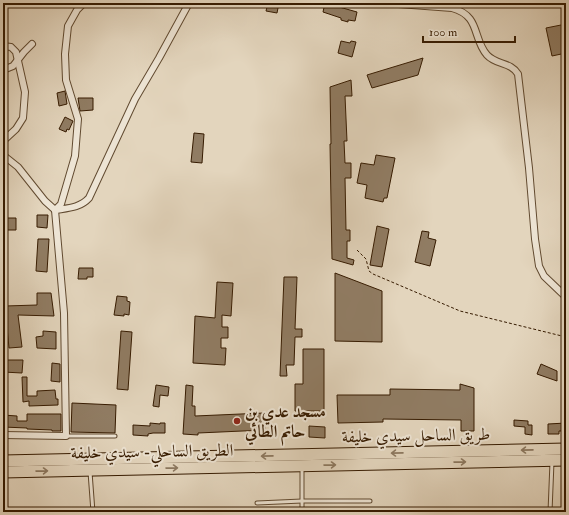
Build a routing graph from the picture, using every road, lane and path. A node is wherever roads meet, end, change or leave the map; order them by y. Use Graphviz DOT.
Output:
graph roads {
  1 [pos="84,3"];
  2 [pos="189,3"];
  3 [pos="385,3"];
  4 [pos="32,44"];
  5 [pos="3,46"];
  6 [pos="17,60"];
  7 [pos="3,70"];
  8 [pos="3,141"];
  9 [pos="3,155"];
  10 [pos="55,210"];
  11 [pos="357,250"];
  12 [pos="566,297"];
  13 [pos="566,337"];
  14 [pos="3,435"];
  15 [pos="66,436"];
  16 [pos="115,436"];
  17 [pos="566,449"];
  18 [pos="552,460"];
  19 [pos="566,460"];
  20 [pos="3,461"];
  21 [pos="89,465"];
  22 [pos="302,465"];
  23 [pos="3,472"];
  24 [pos="302,501"];
  25 [pos="370,501"];
  26 [pos="257,503"];
  27 [pos="93,512"];
  28 [pos="302,512"];
  29 [pos="550,512"];
  1 -- 10 [label="street"];
  2 -- 10 [label="street"];
  3 -- 12 [label="street"];
  4 -- 6 [label="street"];
  5 -- 6 [label="street"];
  6 -- 7 [label="street"];
  6 -- 8 [label="street"];
  9 -- 10 [label="street"];
  10 -- 15 [label="street"];
  11 -- 13 [label="path"];
  14 -- 15 [label="street"];
  15 -- 16 [label="lane"];
  17 -- 21 [label="highway, طريق الساحل سيدي خليفة, one-way"];
  18 -- 19 [label="highway, الطريق الساحلي- سيدي خليفة"];
  22 -- 18 [label="highway, الطريق الساحلي- سيدي خليفة, one-way"];
  18 -- 29 [label="lane"];
  20 -- 21 [label="highway, طريق الساحل سيدي خليفة"];
  21 -- 22 [label="highway, الطريق الساحلي- سيدي خليفة, one-way"];
  23 -- 21 [label="highway, الطريق الساحلي- سيدي خليفة, one-way"];
  21 -- 27 [label="lane"];
  22 -- 24 [label="lane"];
  24 -- 25 [label="lane"];
  24 -- 26 [label="lane"];
  24 -- 28 [label="lane"];
}
